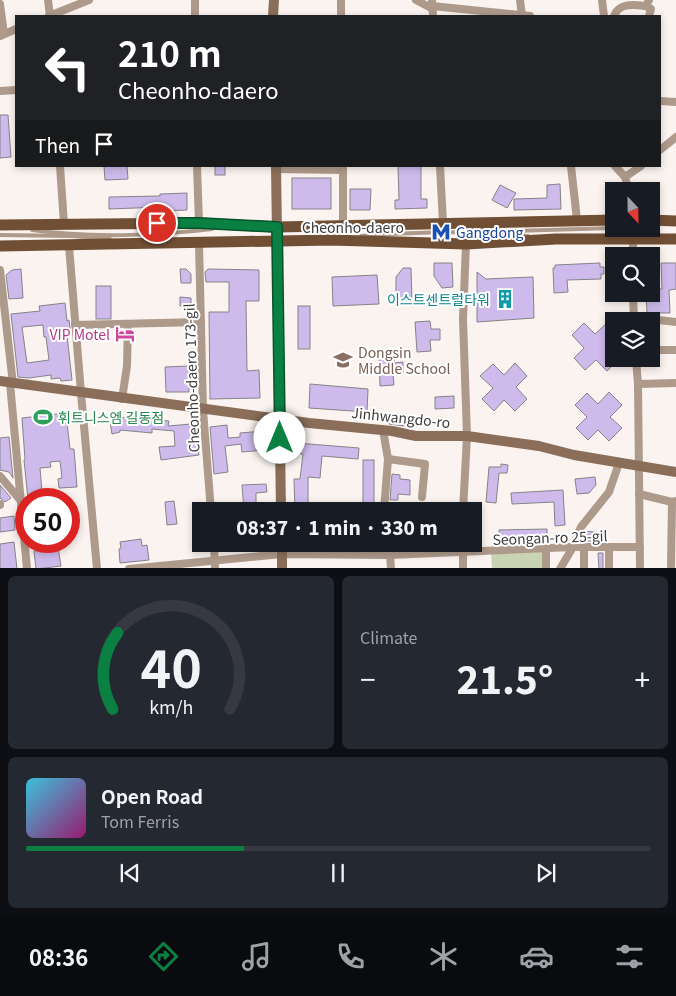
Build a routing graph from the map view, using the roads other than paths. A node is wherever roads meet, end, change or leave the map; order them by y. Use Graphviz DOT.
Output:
graph roads {
  1 [pos="48,0"];
  2 [pos="88,0"];
  3 [pos="194,0"];
  4 [pos="274,0"];
  5 [pos="341,0"];
  6 [pos="416,0"];
  7 [pos="520,0"];
  8 [pos="602,0"];
  9 [pos="648,3"];
  10 [pos="0,4"];
  11 [pos="432,8"];
  12 [pos="49,15"];
  13 [pos="51,15"];
  14 [pos="195,15"];
  15 [pos="273,15"];
  16 [pos="341,15"];
  17 [pos="513,15"];
  18 [pos="525,15"];
  19 [pos="604,15"];
  20 [pos="614,15"];
  21 [pos="649,15"];
  22 [pos="15,29"];
  23 [pos="2,35"];
  24 [pos="0,90"];
  25 [pos="15,90"];
  26 [pos="661,101"];
  27 [pos="676,101"];
  28 [pos="676,138"];
  29 [pos="661,149"];
  30 [pos="60,167"];
  31 [pos="198,167"];
  32 [pos="440,167"];
  33 [pos="571,167"];
  34 [pos="616,167"];
  35 [pos="640,167"];
  36 [pos="276,168"];
  37 [pos="342,168"];
  38 [pos="625,177"];
  39 [pos="626,182"];
  40 [pos="577,220"];
  41 [pos="605,220"];
  42 [pos="660,221"];
  43 [pos="676,222"];
  44 [pos="199,223"];
  45 [pos="444,223"];
  46 [pos="64,224"];
  47 [pos="660,224"];
  48 [pos="0,225"];
  49 [pos="396,225"];
  50 [pos="237,226"];
  51 [pos="344,226"];
  52 [pos="277,227"];
  53 [pos="605,228"];
  54 [pos="0,235"];
  55 [pos="556,238"];
  56 [pos="633,239"];
  57 [pos="676,239"];
  58 [pos="331,240"];
  59 [pos="277,242"];
  60 [pos="199,243"];
  61 [pos="150,244"];
  62 [pos="466,244"];
  63 [pos="0,246"];
  64 [pos="69,246"];
  65 [pos="633,247"];
  66 [pos="0,270"];
  67 [pos="660,321"];
  68 [pos="201,322"];
  69 [pos="676,322"];
  70 [pos="128,324"];
  71 [pos="76,325"];
  72 [pos="660,350"];
  73 [pos="676,350"];
  74 [pos="637,367"];
  75 [pos="8,383"];
  76 [pos="676,383"];
  77 [pos="638,384"];
  78 [pos="80,393"];
  79 [pos="122,399"];
  80 [pos="203,410"];
  81 [pos="280,419"];
  82 [pos="383,430"];
  83 [pos="467,436"];
  84 [pos="388,459"];
  85 [pos="619,463"];
  86 [pos="639,466"];
  87 [pos="676,472"];
  88 [pos="0,476"];
  89 [pos="20,488"];
  90 [pos="15,494"];
  91 [pos="639,494"];
  92 [pos="422,497"];
  93 [pos="674,501"];
  94 [pos="210,502"];
  95 [pos="281,502"];
  96 [pos="385,502"];
  97 [pos="463,502"];
  98 [pos="584,547"];
  99 [pos="609,547"];
  100 [pos="640,547"];
  101 [pos="482,548"];
  102 [pos="573,548"];
  103 [pos="546,549"];
  104 [pos="214,552"];
  105 [pos="269,552"];
  106 [pos="282,552"];
  107 [pos="334,552"];
  108 [pos="386,552"];
  109 [pos="420,552"];
  110 [pos="463,552"];
  111 [pos="26,553"];
  112 [pos="387,555"];
  113 [pos="215,565"];
  114 [pos="27,568"];
  115 [pos="97,568"];
  116 [pos="129,568"];
  117 [pos="149,568"];
  118 [pos="282,568"];
  119 [pos="391,568"];
  120 [pos="463,568"];
  121 [pos="546,568"];
  122 [pos="560,568"];
  123 [pos="584,568"];
  124 [pos="609,568"];
  125 [pos="640,568"];
  126 [pos="671,568"];
  1 -- 12 [label="street"];
  2 -- 13 [label="street"];
  3 -- 14 [label="street"];
  4 -- 15 [label="street"];
  5 -- 16 [label="street"];
  6 -- 11 [label="street"];
  7 -- 18 [label="street"];
  8 -- 19 [label="street"];
  9 -- 20 [label="street"];
  9 -- 21 [label="street"];
  10 -- 23 [label="street"];
  11 -- 17 [label="street"];
  22 -- 23 [label="street"];
  24 -- 25 [label="street"];
  26 -- 27 [label="street"];
  28 -- 29 [label="street"];
  30 -- 46 [label="street"];
  31 -- 44 [label="street"];
  32 -- 45 [label="street"];
  33 -- 40 [label="street"];
  34 -- 38 [label="street"];
  35 -- 38 [label="street"];
  36 -- 37 [label="street"];
  36 -- 52 [label="street"];
  37 -- 51 [label="street"];
  38 -- 39 [label="street"];
  40 -- 41 [label="main road, Cheonho-daero"];
  40 -- 45 [label="main road, Cheonho-daero"];
  42 -- 43 [label="main road"];
  43 -- 47 [label="lane"];
  44 -- 46 [label="main road, Cheonho-daero"];
  44 -- 50 [label="main road, Cheonho-daero"];
  45 -- 49 [label="main road, Cheonho-daero"];
  46 -- 48 [label="main road, Cheonho-daero"];
  48 -- 50 [label="lane"];
  49 -- 51 [label="main road, Cheonho-daero"];
  49 -- 53 [label="lane"];
  50 -- 52 [label="main road, Cheonho-daero"];
  51 -- 52 [label="main road, Cheonho-daero"];
  52 -- 59 [label="street"];
  54 -- 61 [label="lane"];
  55 -- 56 [label="main road, Cheonho-daero"];
  55 -- 58 [label="lane"];
  55 -- 62 [label="main road, Cheonho-daero"];
  56 -- 57 [label="main road, Cheonho-daero"];
  56 -- 65 [label="street"];
  58 -- 59 [label="main road, Cheonho-daero"];
  58 -- 62 [label="main road, Cheonho-daero"];
  59 -- 60 [label="main road, Cheonho-daero"];
  59 -- 81 [label="street"];
  60 -- 61 [label="main road, Cheonho-daero"];
  60 -- 68 [label="street, Cheonho-daero 173-gil"];
  61 -- 64 [label="main road, Cheonho-daero"];
  62 -- 83 [label="street"];
  63 -- 64 [label="main road, Cheonho-daero"];
  64 -- 71 [label="street"];
  66 -- 75 [label="street"];
  67 -- 69 [label="street"];
  68 -- 70 [label="street"];
  68 -- 80 [label="street, Cheonho-daero 173-gil"];
  70 -- 71 [label="street"];
  70 -- 79 [label="street"];
  71 -- 78 [label="street"];
  72 -- 73 [label="street"];
  74 -- 77 [label="street"];
  75 -- 78 [label="street, Jinhwangdo-ro"];
  75 -- 89 [label="street"];
  76 -- 77 [label="street"];
  77 -- 86 [label="street"];
  78 -- 79 [label="street, Jinhwangdo-ro"];
  78 -- 115 [label="street"];
  79 -- 80 [label="street, Jinhwangdo-ro"];
  80 -- 81 [label="street, Jinhwangdo-ro"];
  80 -- 94 [label="street, Cheonho-daero 173-gil"];
  81 -- 82 [label="street, Jinhwangdo-ro"];
  81 -- 95 [label="street"];
  82 -- 83 [label="street, Jinhwangdo-ro"];
  82 -- 84 [label="street"];
  83 -- 85 [label="street, Jinhwangdo-ro"];
  83 -- 97 [label="street"];
  84 -- 92 [label="street"];
  84 -- 96 [label="street"];
  85 -- 86 [label="street, Jinhwangdo-ro"];
  85 -- 102 [label="street"];
  86 -- 87 [label="street, Jinhwangdo-ro"];
  86 -- 91 [label="street"];
  88 -- 90 [label="street"];
  91 -- 93 [label="street"];
  91 -- 100 [label="street"];
  93 -- 126 [label="street"];
  98 -- 99 [label="street, Seongan-ro 25-gil"];
  98 -- 102 [label="street, Seongan-ro 25-gil"];
  98 -- 123 [label="street"];
  99 -- 100 [label="street, Seongan-ro 25-gil"];
  99 -- 124 [label="street"];
  100 -- 125 [label="street"];
  101 -- 103 [label="street, Seongan-ro 25-gil"];
  102 -- 103 [label="street, Seongan-ro 25-gil"];
  102 -- 122 [label="street"];
  103 -- 121 [label="street"];
  104 -- 113 [label="street"];
  105 -- 113 [label="street, Seongan-ro 25-gil"];
  106 -- 118 [label="street"];
  107 -- 112 [label="street, Seongan-ro 25-gil"];
  108 -- 112 [label="street"];
  109 -- 112 [label="street, Seongan-ro 25-gil"];
  110 -- 120 [label="street"];
  111 -- 114 [label="street"];
  112 -- 119 [label="street"];
  113 -- 117 [label="street, Seongan-ro 25-gil"];
  116 -- 117 [label="street, Seongan-ro 25-gil"];
}
